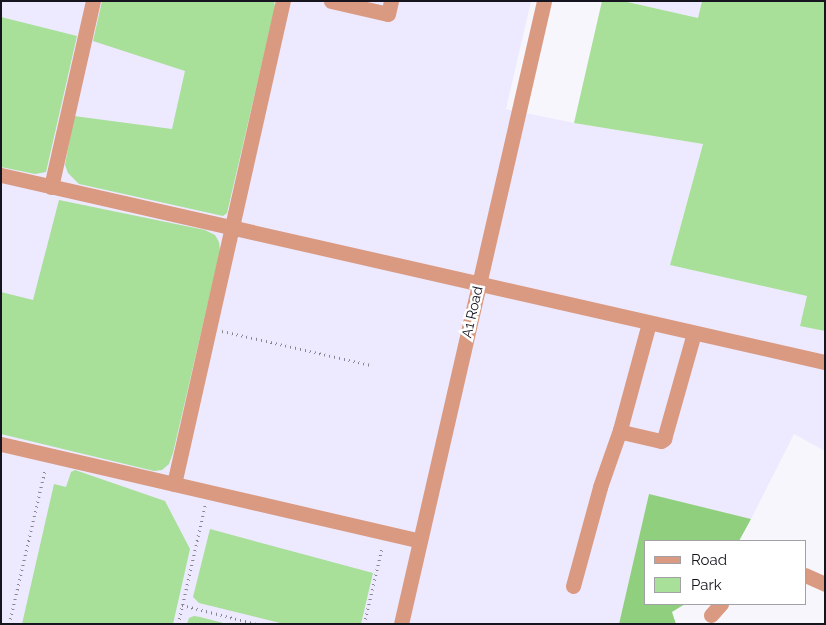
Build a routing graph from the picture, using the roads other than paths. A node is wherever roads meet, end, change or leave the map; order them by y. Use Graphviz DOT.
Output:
graph roads {
  1 [pos="93,1"];
  2 [pos="283,1"];
  3 [pos="331,1"];
  4 [pos="391,1"];
  5 [pos="544,1"];
  6 [pos="1,175"];
  7 [pos="51,187"];
  8 [pos="230,228"];
  9 [pos="479,283"];
  10 [pos="649,323"];
  11 [pos="694,333"];
  12 [pos="825,362"];
  13 [pos="620,430"];
  14 [pos="1,444"];
  15 [pos="174,484"];
  16 [pos="420,541"];
  17 [pos="806,576"];
  18 [pos="825,584"];
  19 [pos="573,586"];
  20 [pos="721,605"];
  21 [pos="711,615"];
  22 [pos="402,624"];
  1 -- 7 [label="street"];
  2 -- 8 [label="street"];
  3 -- 4 [label="street"];
  5 -- 9 [label="street, A1 Road"];
  6 -- 7 [label="street"];
  7 -- 8 [label="street"];
  8 -- 9 [label="street"];
  8 -- 15 [label="street"];
  9 -- 10 [label="street"];
  9 -- 16 [label="street, A1 Road"];
  10 -- 11 [label="street"];
  10 -- 13 [label="street"];
  11 -- 12 [label="street"];
  11 -- 13 [label="street"];
  13 -- 19 [label="street"];
  14 -- 15 [label="street"];
  15 -- 16 [label="street"];
  16 -- 22 [label="street, A1 Road"];
  17 -- 18 [label="street"];
  20 -- 21 [label="street"];
}
